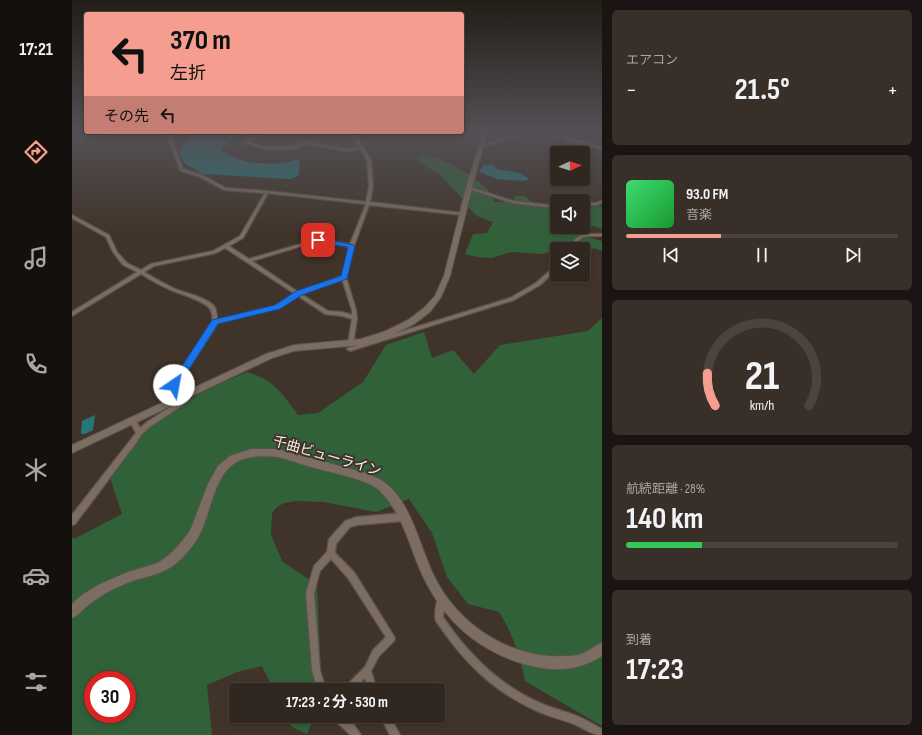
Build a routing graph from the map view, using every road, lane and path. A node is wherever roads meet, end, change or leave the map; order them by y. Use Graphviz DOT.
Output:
graph roads {
  1 [pos="181,166"];
  2 [pos="370,166"];
  3 [pos="475,166"];
  4 [pos="469,188"];
  5 [pos="267,192"];
  6 [pos="602,202"];
  7 [pos="368,203"];
  8 [pos="590,204"];
  9 [pos="550,206"];
  10 [pos="463,214"];
  11 [pos="72,216"];
  12 [pos="602,235"];
  13 [pos="574,242"];
  14 [pos="226,246"];
  15 [pos="352,246"];
  16 [pos="248,261"];
  17 [pos="140,272"];
  18 [pos="550,273"];
  19 [pos="344,277"];
  20 [pos="297,294"];
  21 [pos="72,314"];
  22 [pos="355,318"];
  23 [pos="215,322"];
  24 [pos="351,346"];
  25 [pos="179,397"];
  26 [pos="132,420"];
  27 [pos="138,433"];
  28 [pos="72,448"];
  29 [pos="403,517"];
  30 [pos="72,521"];
  31 [pos="331,554"];
  32 [pos="441,601"];
  33 [pos="72,612"];
  34 [pos="602,649"];
  35 [pos="367,670"];
  36 [pos="320,683"];
  37 [pos="355,683"];
  38 [pos="370,683"];
  39 [pos="345,723"];
  40 [pos="389,723"];
  41 [pos="602,734"];
  42 [pos="356,735"];
  43 [pos="395,735"];
  1 -- 5 [label="street"];
  2 -- 7 [label="street"];
  3 -- 4 [label="street"];
  4 -- 9 [label="street"];
  4 -- 10 [label="street"];
  5 -- 7 [label="street"];
  5 -- 14 [label="street"];
  6 -- 8 [label="street"];
  7 -- 10 [label="street"];
  7 -- 15 [label="street"];
  10 -- 24 [label="street"];
  11 -- 17 [label="street"];
  12 -- 13 [label="street"];
  14 -- 16 [label="street"];
  14 -- 17 [label="street"];
  15 -- 16 [label="street"];
  15 -- 19 [label="street"];
  16 -- 20 [label="street"];
  17 -- 21 [label="street"];
  17 -- 23 [label="street"];
  18 -- 24 [label="street"];
  19 -- 20 [label="street"];
  19 -- 22 [label="street"];
  20 -- 22 [label="street"];
  20 -- 23 [label="street"];
  22 -- 24 [label="street"];
  23 -- 25 [label="street"];
  24 -- 25 [label="street"];
  25 -- 26 [label="street"];
  25 -- 27 [label="street"];
  26 -- 27 [label="street"];
  26 -- 28 [label="street"];
  27 -- 30 [label="street"];
  29 -- 31 [label="street"];
  29 -- 32 [label="street, 千曲ビューライン"];
  29 -- 33 [label="street, 千曲ビューライン"];
  31 -- 35 [label="street"];
  31 -- 36 [label="street"];
  32 -- 34 [label="street, 千曲ビューライン"];
  32 -- 41 [label="street"];
  35 -- 37 [label="street"];
  35 -- 38 [label="street"];
  39 -- 42 [label="street"];
  40 -- 43 [label="street"];
}
